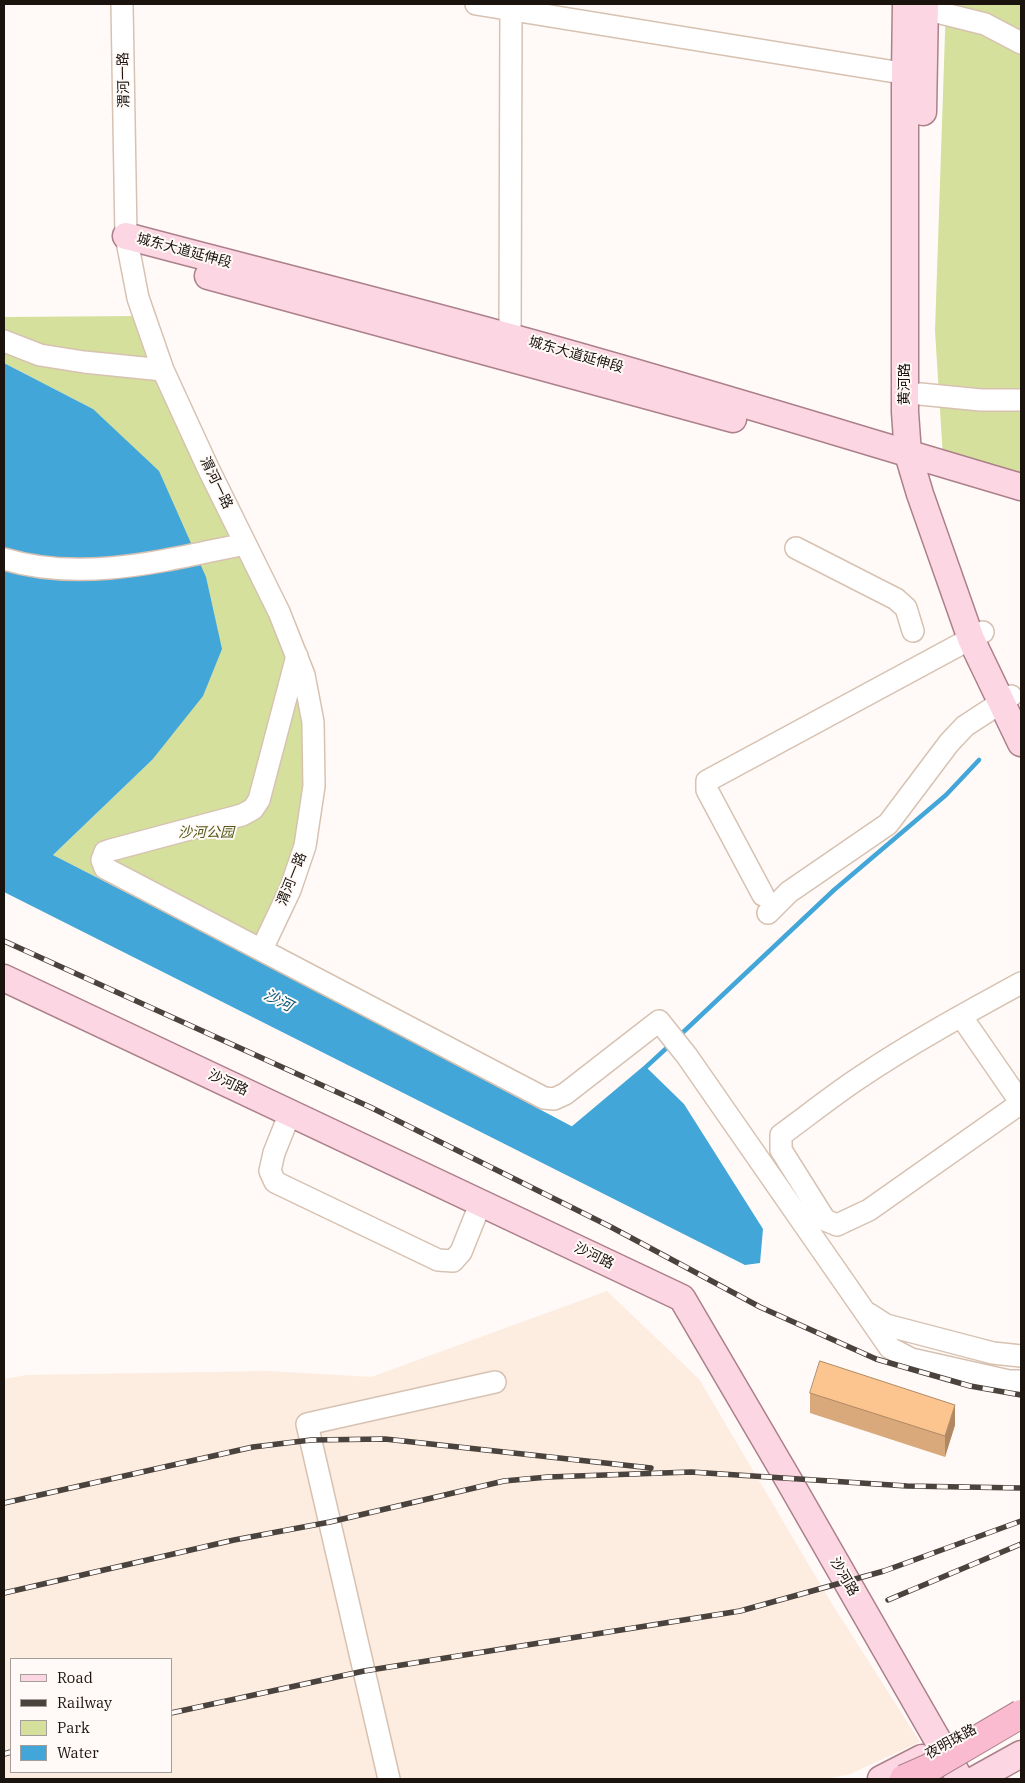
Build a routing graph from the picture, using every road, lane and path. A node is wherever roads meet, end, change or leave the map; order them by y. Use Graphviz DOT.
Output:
graph roads {
  1 [pos="122,4"];
  2 [pos="476,4"];
  3 [pos="919,5"];
  4 [pos="511,7"];
  5 [pos="1021,43"];
  6 [pos="914,75"];
  7 [pos="128,246"];
  8 [pos="510,337"];
  9 [pos="4,341"];
  10 [pos="163,370"];
  11 [pos="920,394"];
  12 [pos="1021,400"];
  13 [pos="918,463"];
  14 [pos="1021,487"];
  15 [pos="1021,498"];
  16 [pos="245,544"];
  17 [pos="796,548"];
  18 [pos="4,559"];
  19 [pos="913,631"];
  20 [pos="977,636"];
  21 [pos="297,656"];
  22 [pos="1011,705"];
  23 [pos="1021,743"];
  24 [pos="262,949"];
  25 [pos="4,978"];
  26 [pos="1021,982"];
  27 [pos="961,1016"];
  28 [pos="290,1113"];
  29 [pos="481,1202"];
  30 [pos="866,1312"];
  31 [pos="1021,1356"];
  32 [pos="1021,1381"];
  33 [pos="495,1382"];
  34 [pos="1021,1703"];
  35 [pos="1021,1714"];
  36 [pos="1021,1735"];
  37 [pos="941,1748"];
  38 [pos="1021,1754"];
  39 [pos="389,1779"];
  40 [pos="881,1779"];
  41 [pos="904,1779"];
  42 [pos="943,1779"];
  43 [pos="960,1779"];
  44 [pos="976,1779"];
  1 -- 7 [label="street, 渭河一路"];
  2 -- 4 [label="street"];
  3 -- 5 [label="street"];
  3 -- 6 [label="main road, 黄河路"];
  4 -- 6 [label="street"];
  4 -- 8 [label="street"];
  6 -- 11 [label="main road, 黄河路"];
  6 -- 13 [label="main road, 黄河路"];
  7 -- 8 [label="main road, 城东大道延伸段"];
  7 -- 10 [label="street, 渭河一路"];
  7 -- 13 [label="main road, 城东大道延伸段"];
  8 -- 13 [label="main road, 城东大道延伸段"];
  9 -- 10 [label="street"];
  10 -- 16 [label="street, 渭河一路"];
  11 -- 12 [label="street"];
  11 -- 13 [label="main road, 黄河路"];
  13 -- 14 [label="main road, 城东大道延伸段"];
  13 -- 15 [label="main road, 城东大道延伸段"];
  13 -- 20 [label="main road, 黄河路"];
  16 -- 18 [label="street"];
  16 -- 21 [label="street, 渭河一路"];
  17 -- 19 [label="street"];
  20 -- 22 [label="main road, 黄河路"];
  20 -- 22 [label="street"];
  21 -- 24 [label="street, 渭河一路"];
  21 -- 24 [label="street"];
  22 -- 23 [label="main road, 黄河路"];
  24 -- 30 [label="street"];
  25 -- 28 [label="main road, 沙河路"];
  26 -- 27 [label="street"];
  27 -- 27 [label="street"];
  28 -- 29 [label="main road, 沙河路"];
  28 -- 29 [label="street"];
  29 -- 37 [label="main road, 沙河路"];
  30 -- 31 [label="street"];
  30 -- 32 [label="street"];
  33 -- 39 [label="street"];
  34 -- 37 [label="main road, 夜明珠路"];
  35 -- 41 [label="highway, bridge"];
  36 -- 42 [label="highway"];
  37 -- 40 [label="main road, 夜明珠路"];
  37 -- 43 [label="main road, 沙河路"];
  38 -- 44 [label="main road"];
}
